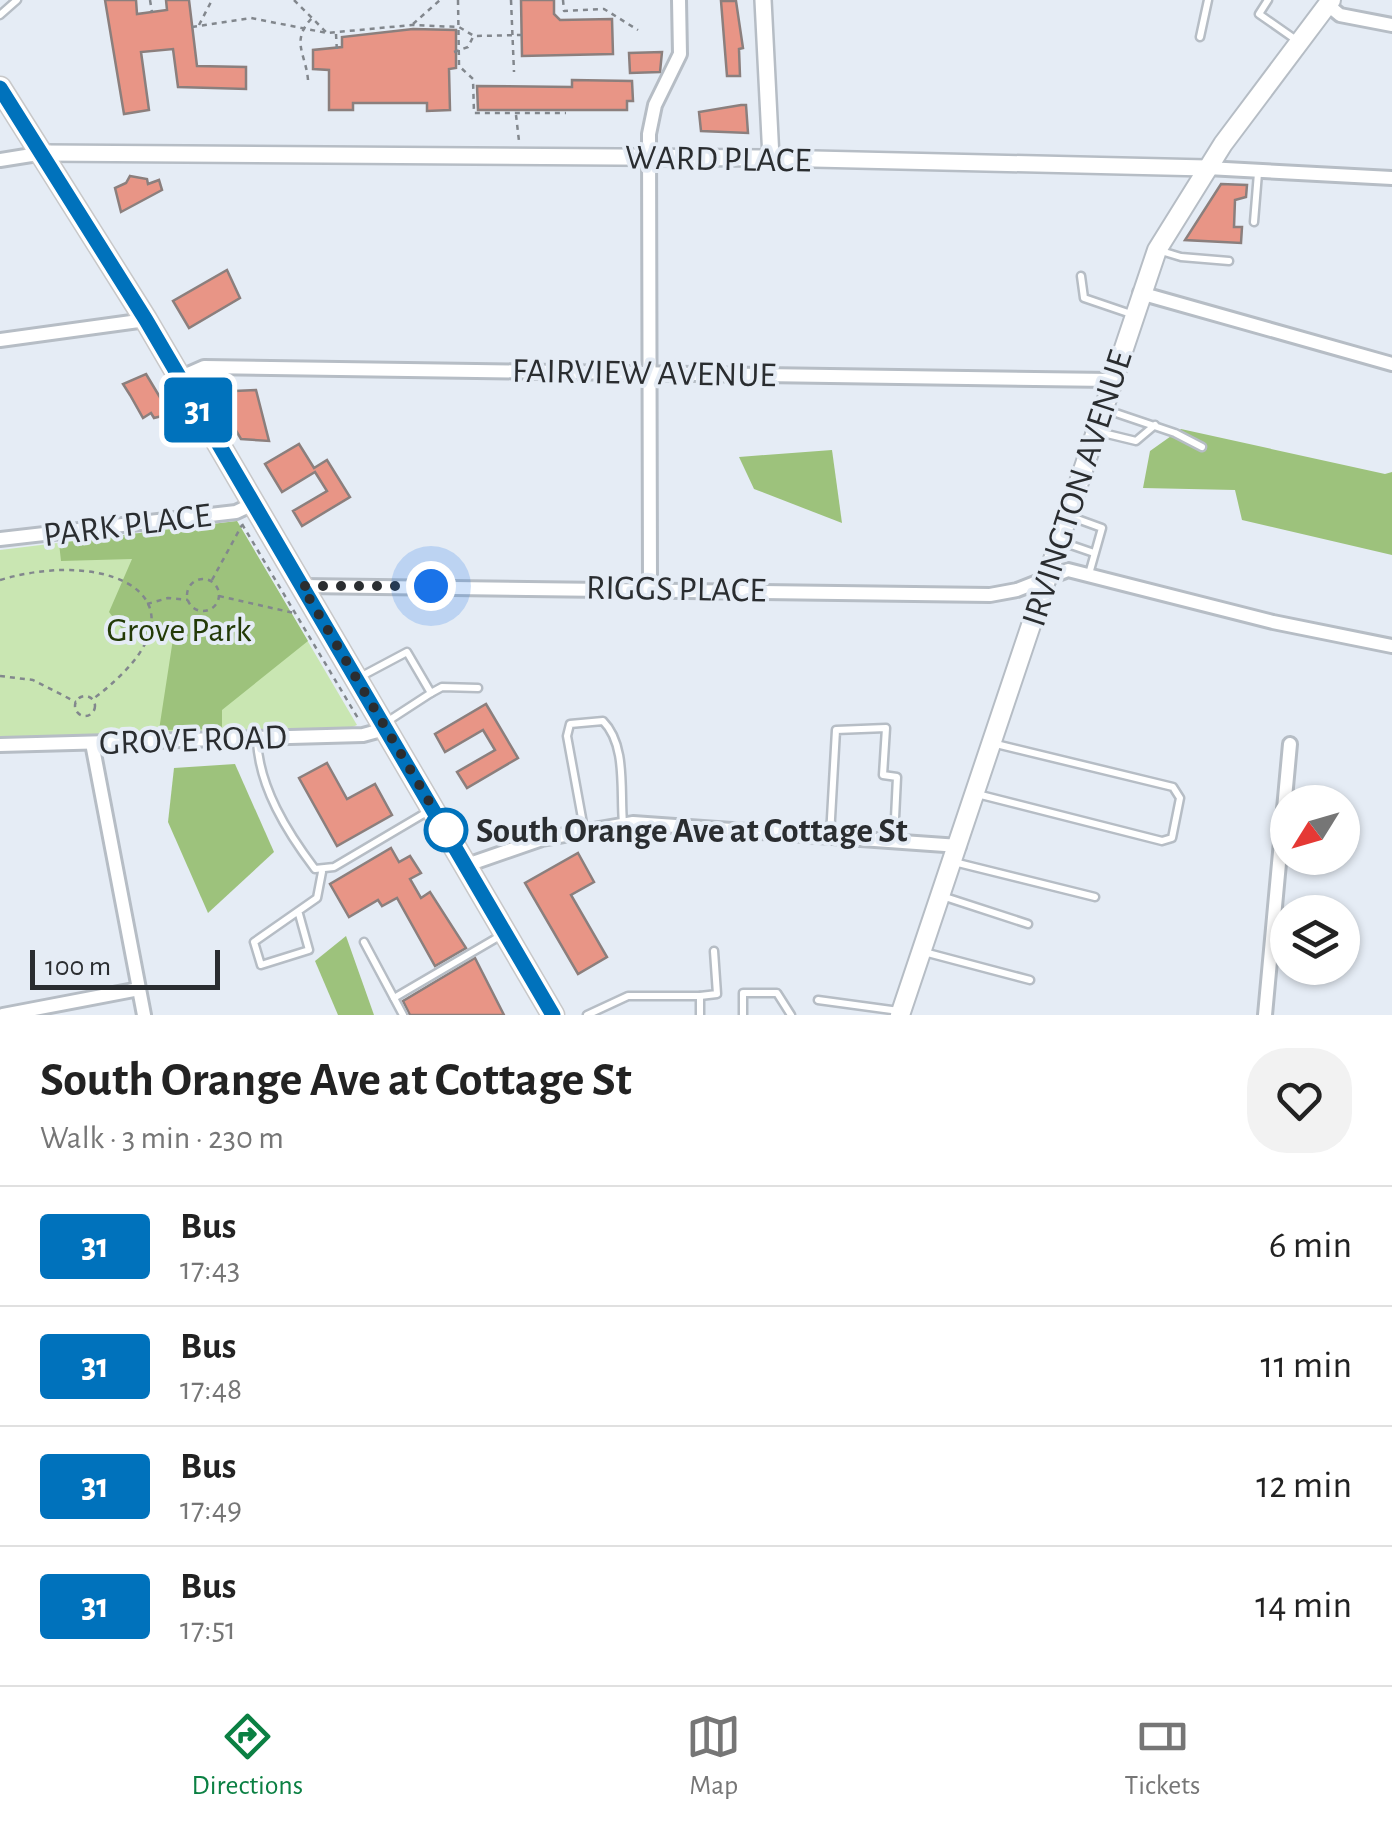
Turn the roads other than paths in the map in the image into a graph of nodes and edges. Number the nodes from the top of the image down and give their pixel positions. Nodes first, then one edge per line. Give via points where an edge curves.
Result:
1 (18, 0) edge
2 (679, 0) edge
3 (763, 0) edge
4 (1208, 0) edge
5 (1268, 0) edge
6 (1329, 2) edge
7 (0, 15) edge
8 (1392, 25) edge
9 (1200, 37) dead end
10 (1300, 42) junction
11 (0, 88) edge
12 (44, 153) junction
13 (650, 157) junction
14 (771, 158) junction
15 (0, 160) edge
16 (1207, 168) junction
17 (1259, 170) junction
18 (1392, 178) edge
19 (1254, 222) dead end
20 (1157, 250) junction
21 (1229, 260) dead end
22 (1081, 276) dead end
23 (1140, 294) junction
24 (1132, 314) junction
25 (146, 320) junction
26 (0, 340) edge
27 (1392, 364) edge
28 (650, 371) junction
29 (178, 378) junction
30 (1111, 380) junction
31 (1102, 409) junction
32 (1156, 425) junction
33 (1095, 431) junction
34 (1202, 448) dead end
35 (1068, 516) junction
36 (246, 517) junction
37 (0, 539) edge
38 (1060, 542) junction
39 (1094, 553) junction
40 (1088, 575) junction
41 (1047, 577) junction
42 (302, 586) junction
43 (650, 587) junction
44 (1392, 646) edge
45 (356, 679) junction
46 (478, 688) dead end
47 (431, 693) junction
48 (384, 727) junction
49 (257, 736) junction
50 (92, 742) junction
51 (994, 743) junction
52 (1290, 744) dead end
53 (0, 745) edge
54 (976, 794) junction
55 (433, 809) junction
56 (624, 824) junction
57 (584, 829) junction
58 (830, 836) junction
59 (894, 840) junction
60 (956, 854) junction
61 (467, 865) junction
62 (322, 872) junction
63 (941, 896) junction
64 (1096, 897) dead end
65 (299, 914) junction
66 (1028, 924) dead end
67 (506, 933) junction
68 (364, 942) dead end
69 (714, 951) dead end
70 (922, 952) junction
71 (1030, 980) dead end
72 (139, 989) junction
73 (700, 996) junction
74 (394, 998) junction
75 (818, 1000) dead end
76 (548, 1013) edge
77 (900, 1013) edge
78 (3, 1015) edge
79 (144, 1015) edge
80 (403, 1015) edge
81 (587, 1015) edge
82 (700, 1015) edge
83 (743, 1015) edge
84 (791, 1015) edge
85 (1265, 1015) edge

1 - 7 lane
2 - 13 street via 680,54 651,119
3 - 14 street
4 - 9 lane
5 - 10 lane via 1259,14
6 - 8 street via 1340,16
6 - 10 main road, IRVINGTON AVENUE
10 - 16 main road, IRVINGTON AVENUE
11 - 12 main road
12 - 13 street, WARD PLACE
12 - 15 street
12 - 25 main road
13 - 14 street, WARD PLACE
13 - 28 street
14 - 16 street, WARD PLACE
16 - 17 street, WARD PLACE
16 - 20 main road, IRVINGTON AVENUE
17 - 18 street, WARD PLACE
17 - 19 lane
20 - 21 lane
20 - 23 main road, IRVINGTON AVENUE
22 - 24 lane via 1084,298
23 - 24 main road, IRVINGTON AVENUE
23 - 27 street
24 - 30 main road, IRVINGTON AVENUE
25 - 26 street
25 - 29 main road
28 - 29 street, FAIRVIEW AVENUE via 204,367
28 - 30 street, FAIRVIEW AVENUE
28 - 43 street
29 - 36 main road
30 - 31 main road, IRVINGTON AVENUE
31 - 32 lane
31 - 33 main road, IRVINGTON AVENUE
32 - 33 lane via 1136,441
32 - 34 lane
33 - 35 main road, IRVINGTON AVENUE
35 - 38 main road, IRVINGTON AVENUE
35 - 39 lane via 1102,528
36 - 37 street, PARK PLACE via 236,512
36 - 42 main road
38 - 39 lane
38 - 41 main road, IRVINGTON AVENUE
39 - 40 lane
40 - 41 street, RIGGS PLACE via 1068,570
40 - 44 street, RIGGS PLACE
41 - 43 street, RIGGS PLACE via 990,595
41 - 51 main road, IRVINGTON AVENUE
42 - 43 street, RIGGS PLACE
42 - 45 main road
45 - 47 lane via 407,652
45 - 48 main road
46 - 47 lane
47 - 48 lane
48 - 49 street, GROVE ROAD via 364,734
48 - 55 main road
49 - 50 street, GROVE ROAD
49 - 62 lane via 268,791 300,850
50 - 53 street, GROVE ROAD
50 - 72 street
51 - 54 main road, IRVINGTON AVENUE
51 - 54 lane via 1173,787 1180,798 1173,834 1162,840
52 - 85 street
54 - 60 main road, IRVINGTON AVENUE
55 - 61 main road
55 - 62 lane
56 - 57 street
56 - 57 lane via 618,743 604,721 578,720 567,736
56 - 58 street
57 - 61 street
58 - 59 street
58 - 59 lane via 836,730 886,728 883,775 897,777
59 - 60 street
60 - 63 main road, IRVINGTON AVENUE
60 - 64 lane
61 - 67 main road
62 - 65 lane via 317,898
63 - 66 lane
63 - 70 main road, IRVINGTON AVENUE
65 - 65 lane via 254,942 261,965 309,950
67 - 74 lane
67 - 76 main road
68 - 74 lane
69 - 73 lane via 716,994
70 - 71 lane
70 - 77 main road, IRVINGTON AVENUE
72 - 78 street
72 - 79 street
73 - 81 lane via 628,996
73 - 82 lane
74 - 80 lane
75 - 77 lane
83 - 84 lane via 743,993 777,993

